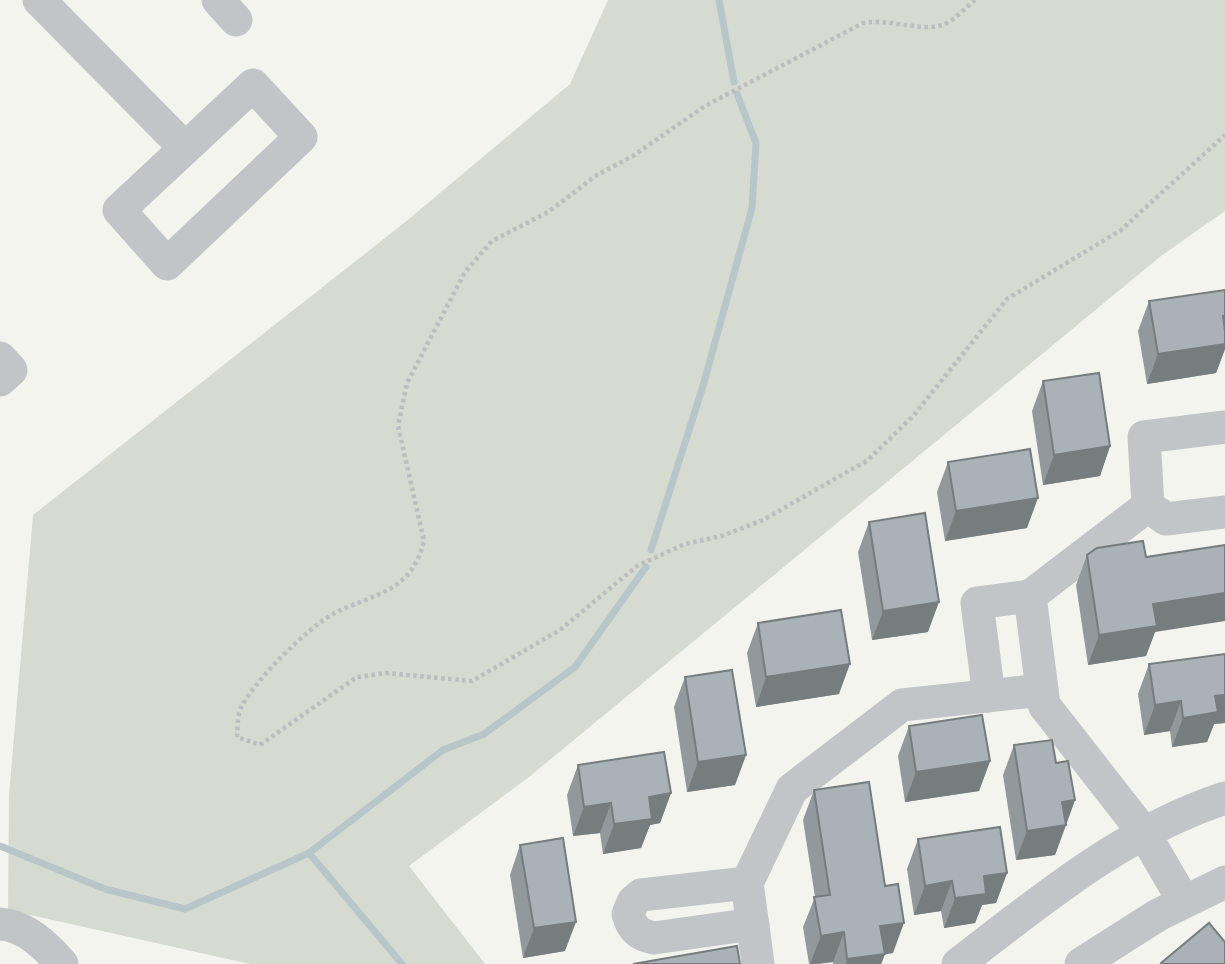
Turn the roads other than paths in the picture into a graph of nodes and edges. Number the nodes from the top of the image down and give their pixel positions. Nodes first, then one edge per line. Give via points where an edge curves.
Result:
1 (39, 0) edge
2 (184, 147) junction
3 (0, 358) edge
4 (0, 380) edge
5 (1225, 427) edge
6 (1147, 506) junction
7 (1225, 512) edge
8 (1030, 596) junction
9 (1042, 690) junction
10 (989, 696) junction
11 (1225, 798) edge
12 (1144, 833) junction
13 (1225, 882) edge
14 (747, 883) junction
15 (1184, 900) junction
16 (0, 924) edge
17 (753, 924) junction
18 (62, 964) edge
19 (758, 964) edge
20 (958, 964) edge
21 (1081, 964) edge

1 - 2 street
2 - 2 street via 119,210 167,264 301,137 253,85
3 - 4 street via 11,370
5 - 6 street via 1144,437
6 - 7 street via 1166,519
6 - 8 street
8 - 9 street
8 - 10 street via 977,603
9 - 10 street
9 - 12 street via 1044,705
10 - 14 street via 902,705 792,789
11 - 12 street
12 - 15 street
12 - 20 street via 1100,856
13 - 15 street
14 - 17 street
14 - 17 street via 641,895 628,914 642,936 654,938
15 - 21 street
16 - 18 street via 11,925 47,946
17 - 19 street

